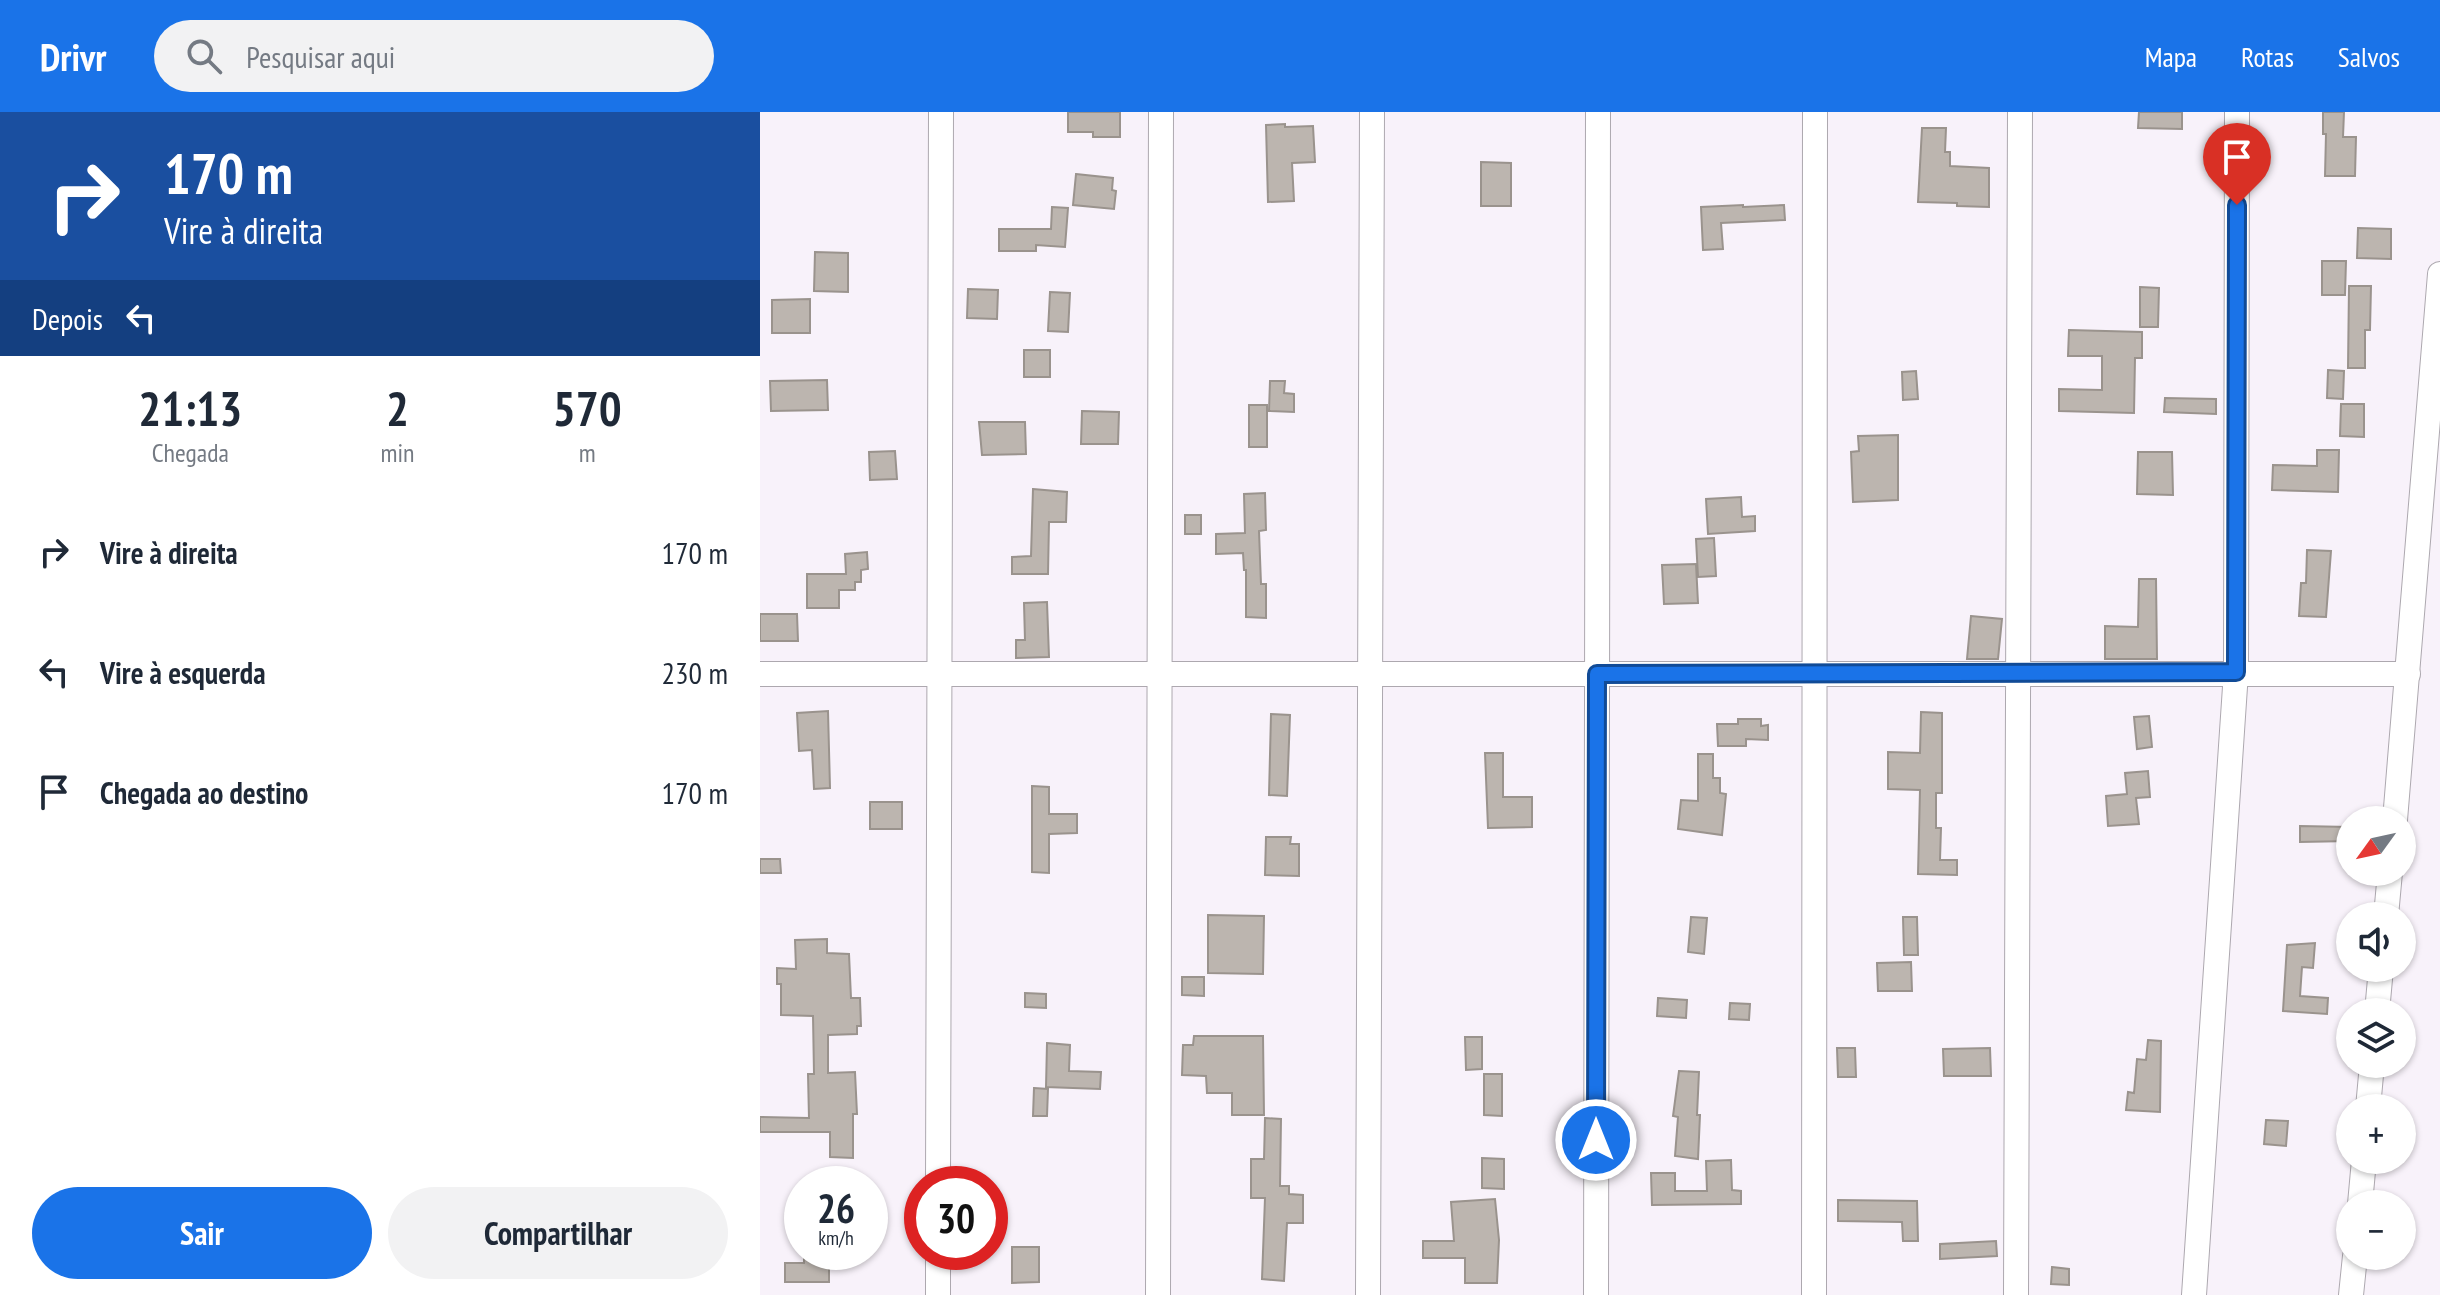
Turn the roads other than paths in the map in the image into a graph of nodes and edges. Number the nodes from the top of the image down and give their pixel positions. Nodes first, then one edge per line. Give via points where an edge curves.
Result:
1 (941, 112) edge
2 (1161, 112) edge
3 (1372, 112) edge
4 (1598, 112) edge
5 (1815, 112) edge
6 (2020, 112) edge
7 (2237, 112) edge
8 (2440, 274) edge
9 (2236, 672) junction
10 (760, 674) edge
11 (939, 674) junction
12 (1160, 674) junction
13 (1370, 674) junction
14 (1597, 674) junction
15 (1815, 674) junction
16 (2018, 674) junction
17 (2408, 674) junction
18 (2396, 806) edge
19 (938, 1166) edge
20 (938, 1270) edge
21 (2354, 1270) edge
22 (938, 1295) edge
23 (1158, 1295) edge
24 (1368, 1295) edge
25 (1596, 1295) edge
26 (1814, 1295) edge
27 (2016, 1295) edge
28 (2194, 1295) edge
29 (2351, 1295) edge

1 - 11 street
2 - 12 street
3 - 13 street
4 - 14 street
5 - 15 street
6 - 16 street
7 - 9 street
8 - 17 street
9 - 16 street
9 - 17 street
9 - 28 street
10 - 11 street
11 - 12 street
11 - 19 street
12 - 13 street
12 - 23 street
13 - 14 street
13 - 24 street
14 - 15 street
14 - 25 street
15 - 16 street
15 - 26 street
16 - 27 street
17 - 18 street
20 - 22 street
21 - 29 street

